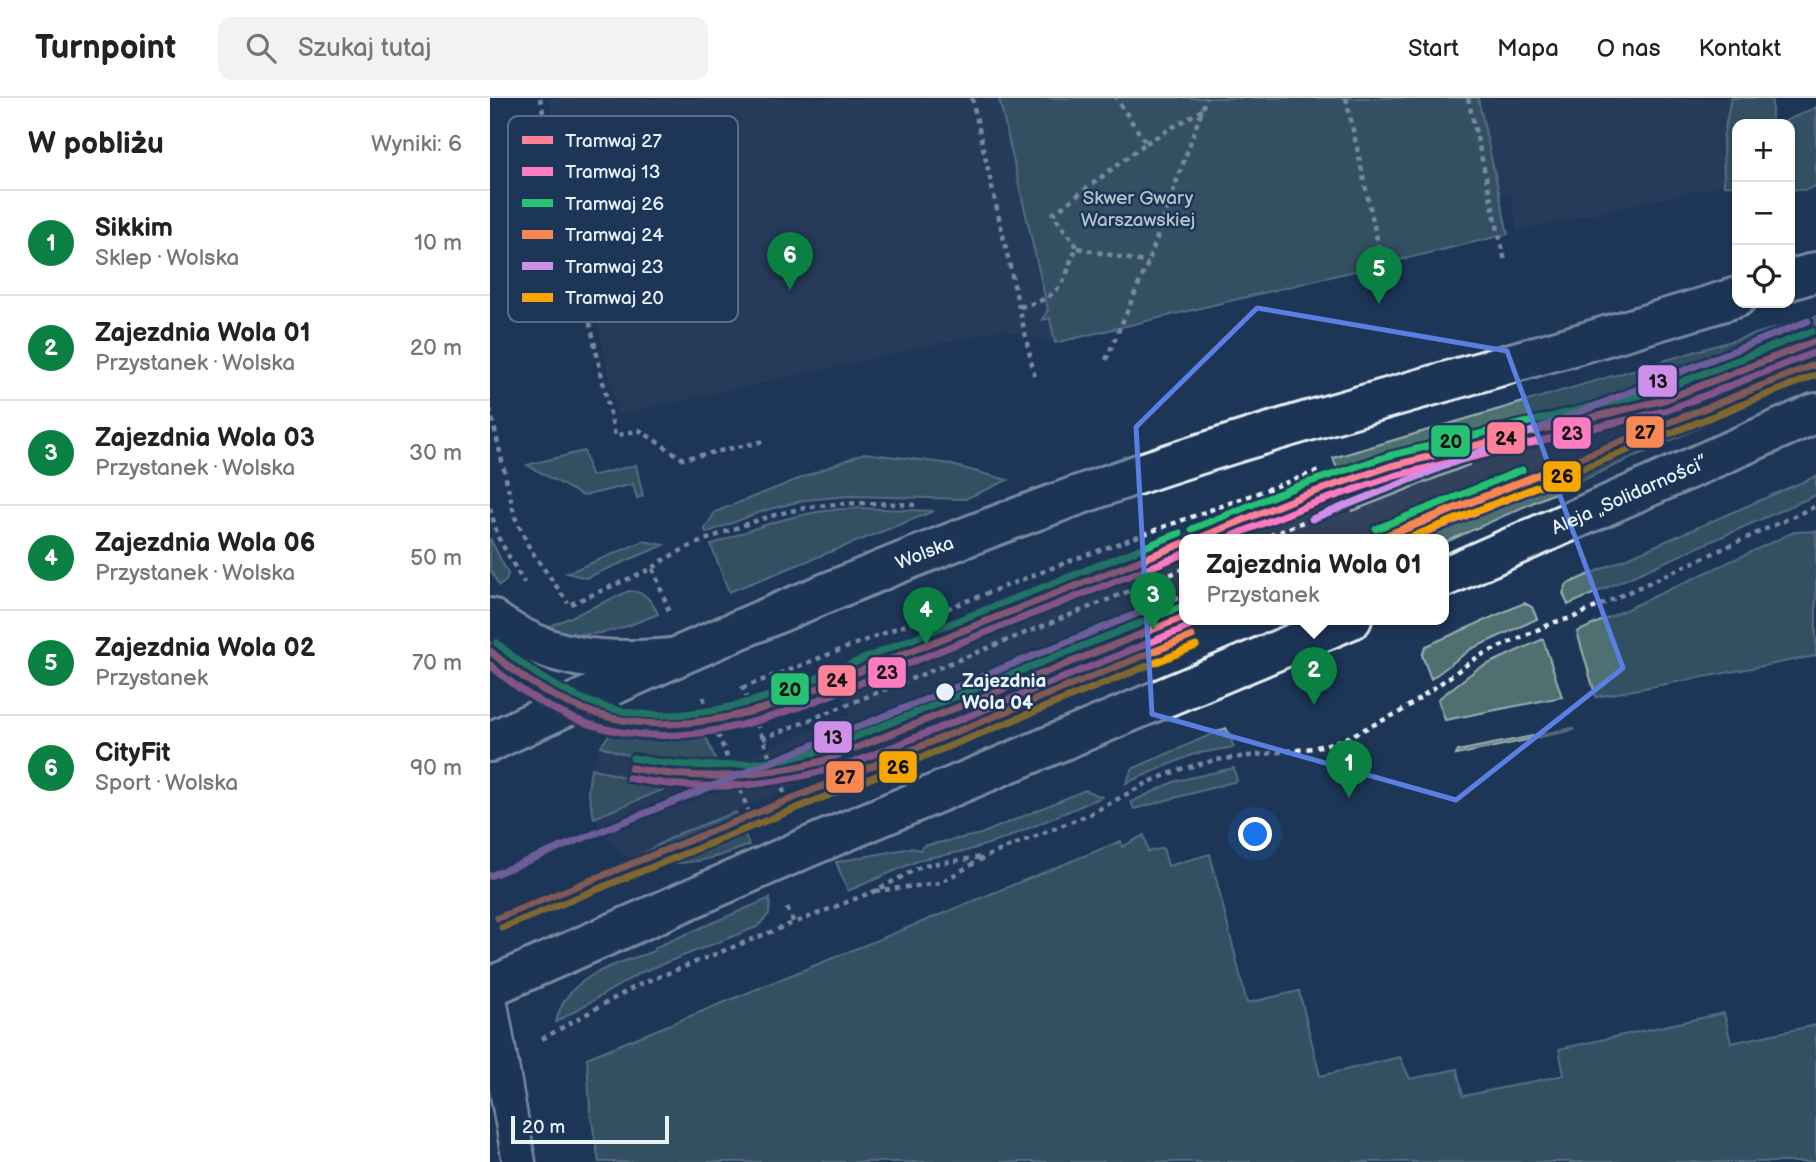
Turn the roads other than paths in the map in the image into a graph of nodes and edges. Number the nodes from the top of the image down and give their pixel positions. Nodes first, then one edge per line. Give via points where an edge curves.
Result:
1 (1816, 272) edge
2 (1795, 278) edge
3 (1732, 298) edge
4 (1816, 413) edge
5 (1449, 575) edge
6 (490, 618) edge
7 (1338, 625) edge
8 (671, 658) junction
9 (490, 742) edge
10 (490, 987) edge
11 (490, 998) edge
12 (519, 1162) edge

1 - 2 main road
3 - 8 main road, Wolska via 1217,449 1064,501
4 - 5 main road, Aleja „Solidarności”
6 - 8 main road via 570,656 601,661
7 - 10 main road via 806,848
8 - 9 main road, Wolska
11 - 12 lane

